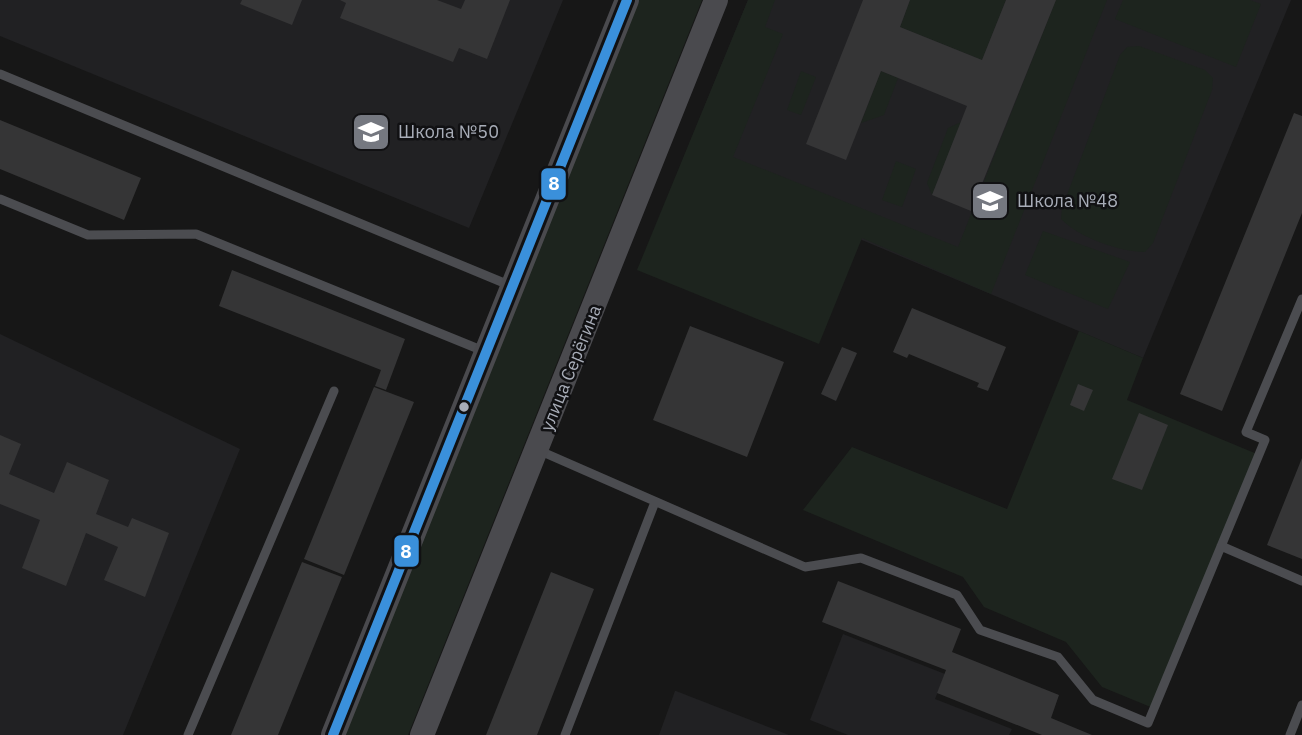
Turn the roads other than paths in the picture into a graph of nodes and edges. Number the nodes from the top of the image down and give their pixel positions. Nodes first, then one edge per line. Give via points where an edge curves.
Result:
1 (627, 0) edge
2 (716, 0) edge
3 (0, 74) edge
4 (0, 199) edge
5 (513, 287) junction
6 (1302, 299) edge
7 (486, 352) junction
8 (334, 391) dead end
9 (538, 450) junction
10 (655, 502) junction
11 (1221, 546) junction
12 (1302, 582) edge
13 (1302, 705) edge
14 (188, 735) edge
15 (333, 735) edge
16 (422, 735) edge
17 (565, 735) edge
18 (1290, 735) edge

1 - 5 main road
2 - 9 main road, улица Серёгина
3 - 5 lane
4 - 7 lane via 88,235 195,233
5 - 7 main road
6 - 11 lane via 1246,432 1265,440
7 - 15 main road
8 - 14 lane
9 - 10 lane
9 - 16 main road, улица Серёгина
10 - 11 lane via 805,567 861,558 957,595 980,630 1058,657 1093,701 1148,723
10 - 17 lane
11 - 12 lane
13 - 18 lane

